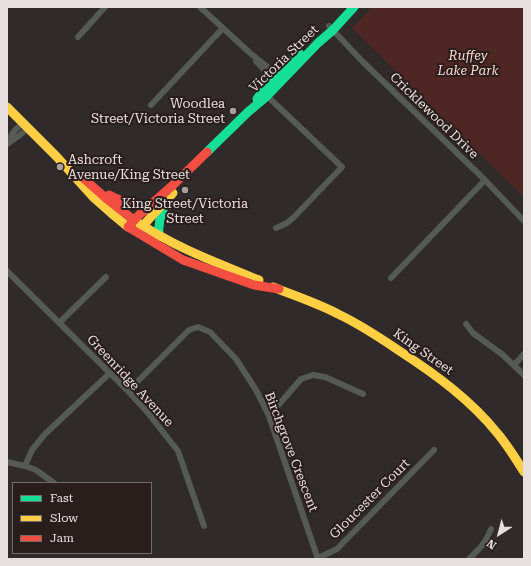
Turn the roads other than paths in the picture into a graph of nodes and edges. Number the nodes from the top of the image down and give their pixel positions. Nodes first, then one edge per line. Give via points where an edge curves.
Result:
1 (105, 7) edge
2 (200, 7) edge
3 (354, 7) edge
4 (223, 28) junction
5 (331, 28) junction
6 (78, 37) dead end
7 (277, 79) junction
8 (265, 93) junction
9 (151, 105) dead end
10 (7, 107) edge
11 (25, 125) junction
12 (232, 128) junction
13 (7, 143) edge
14 (63, 164) junction
15 (83, 178) junction
16 (484, 180) junction
17 (167, 200) junction
18 (149, 207) junction
19 (524, 221) edge
20 (131, 223) junction
21 (276, 228) dead end
22 (139, 230) junction
23 (159, 237) junction
24 (7, 271) edge
25 (106, 277) dead end
26 (391, 278) dead end
27 (279, 289) junction
28 (59, 323) junction
29 (466, 324) dead end
30 (524, 354) edge
31 (514, 365) junction
32 (110, 373) junction
33 (524, 375) edge
34 (128, 391) junction
35 (363, 394) dead end
36 (269, 416) junction
37 (434, 450) dead end
38 (7, 462) edge
39 (25, 466) junction
40 (524, 472) edge
41 (53, 482) edge
42 (204, 526) dead end
43 (491, 529) dead end
44 (318, 558) edge
45 (469, 559) edge

1 - 6 street
2 - 4 street
3 - 5 main road, Victoria Street
4 - 7 street via 267,73
4 - 9 street
5 - 7 main road, Victoria Street
5 - 16 street, Cricklewood Drive
7 - 8 main road, Victoria Street
8 - 12 main road, Victoria Street
8 - 21 street via 342,167 294,217
10 - 11 main road, King Street
11 - 13 street via 20,135
11 - 14 main road, King Street
12 - 17 main road, Victoria Street
12 - 18 main road, Victoria Street
14 - 15 main road, King Street
14 - 20 main road, King Street via 111,214
15 - 18 main road via 126,204
15 - 20 main road, King Street
16 - 19 street, Cricklewood Drive
16 - 26 street
17 - 22 main road, Victoria Street
17 - 23 main road via 160,213
18 - 20 main road, Victoria Street
20 - 22 main road, King Street
22 - 23 main road, King Street
22 - 27 main road, King Street via 183,260 254,285
23 - 27 main road, King Street
24 - 28 street, Greenridge Avenue
25 - 28 street
27 - 40 main road, King Street via 358,324 430,371 488,422
28 - 32 street, Greenridge Avenue
29 - 31 street via 473,333
30 - 31 street
31 - 33 street
32 - 34 street, Greenridge Avenue
32 - 39 street via 45,434 32,450
34 - 36 street, Birchgrove Crescent via 189,330 198,327 210,332 236,359
34 - 42 street, Greenridge Avenue via 178,450
35 - 36 street via 325,377 313,375 301,380
36 - 44 street, Birchgrove Crescent
37 - 44 street, Gloucester Court via 337,549
38 - 39 street
39 - 41 street via 36,470
43 - 45 street via 483,545

